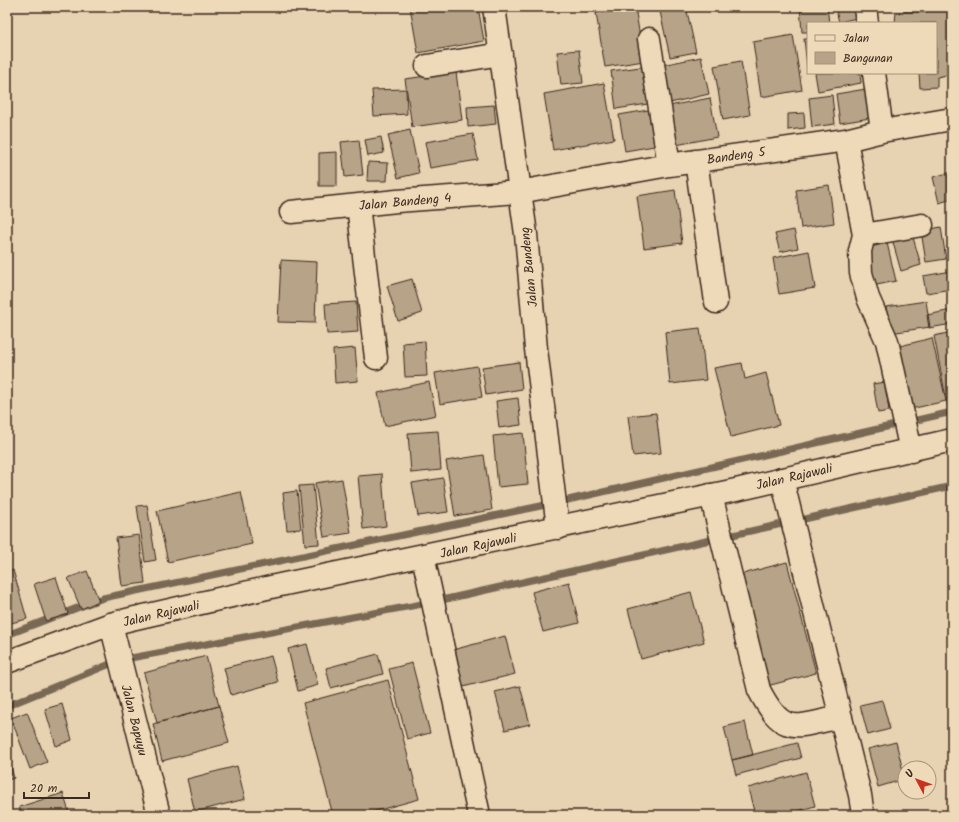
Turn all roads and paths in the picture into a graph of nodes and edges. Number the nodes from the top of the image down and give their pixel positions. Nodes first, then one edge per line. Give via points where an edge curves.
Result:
1 (494, 7) edge
2 (865, 7) edge
3 (867, 22) edge
4 (649, 39) dead end
5 (500, 54) junction
6 (427, 66) dead end
7 (874, 74) edge
8 (952, 119) edge
9 (882, 131) junction
10 (846, 140) junction
11 (696, 161) junction
12 (669, 165) junction
13 (520, 192) junction
14 (358, 205) junction
15 (291, 212) dead end
16 (922, 225) dead end
17 (864, 235) junction
18 (716, 302) dead end
19 (376, 358) dead end
20 (952, 440) edge
21 (911, 451) junction
22 (782, 479) junction
23 (711, 495) junction
24 (558, 528) junction
25 (423, 556) junction
26 (111, 624) junction
27 (7, 662) edge
28 (841, 717) junction
29 (159, 815) edge
30 (479, 815) edge
31 (862, 815) edge

1 - 5 street, Jalan Bandeng
2 - 3 street
4 - 12 street
5 - 6 street
5 - 13 street, Jalan Bandeng
7 - 9 street
8 - 9 street, Bandeng 5
9 - 10 street, Bandeng 5
10 - 11 street, Bandeng 5
10 - 17 street
11 - 12 street, Bandeng 5
11 - 18 street
12 - 13 street, Bandeng 5
13 - 14 street, Jalan Bandeng 4
13 - 24 street, Jalan Bandeng
14 - 15 street, Jalan Bandeng 4
14 - 19 street
16 - 17 street
17 - 21 street via 860,251 861,273 868,298 887,341
20 - 21 street, Jalan Rajawali
21 - 22 street, Jalan Rajawali
22 - 23 street, Jalan Rajawali
22 - 28 street
23 - 24 street, Jalan Rajawali
23 - 28 street via 759,690 768,706 778,720 793,727
24 - 25 street, Jalan Rajawali
25 - 26 street, Jalan Rajawali via 280,585
25 - 30 street
26 - 27 street, Jalan Rajawali
26 - 29 street, Jalan Bapuyu
28 - 31 street via 860,795

